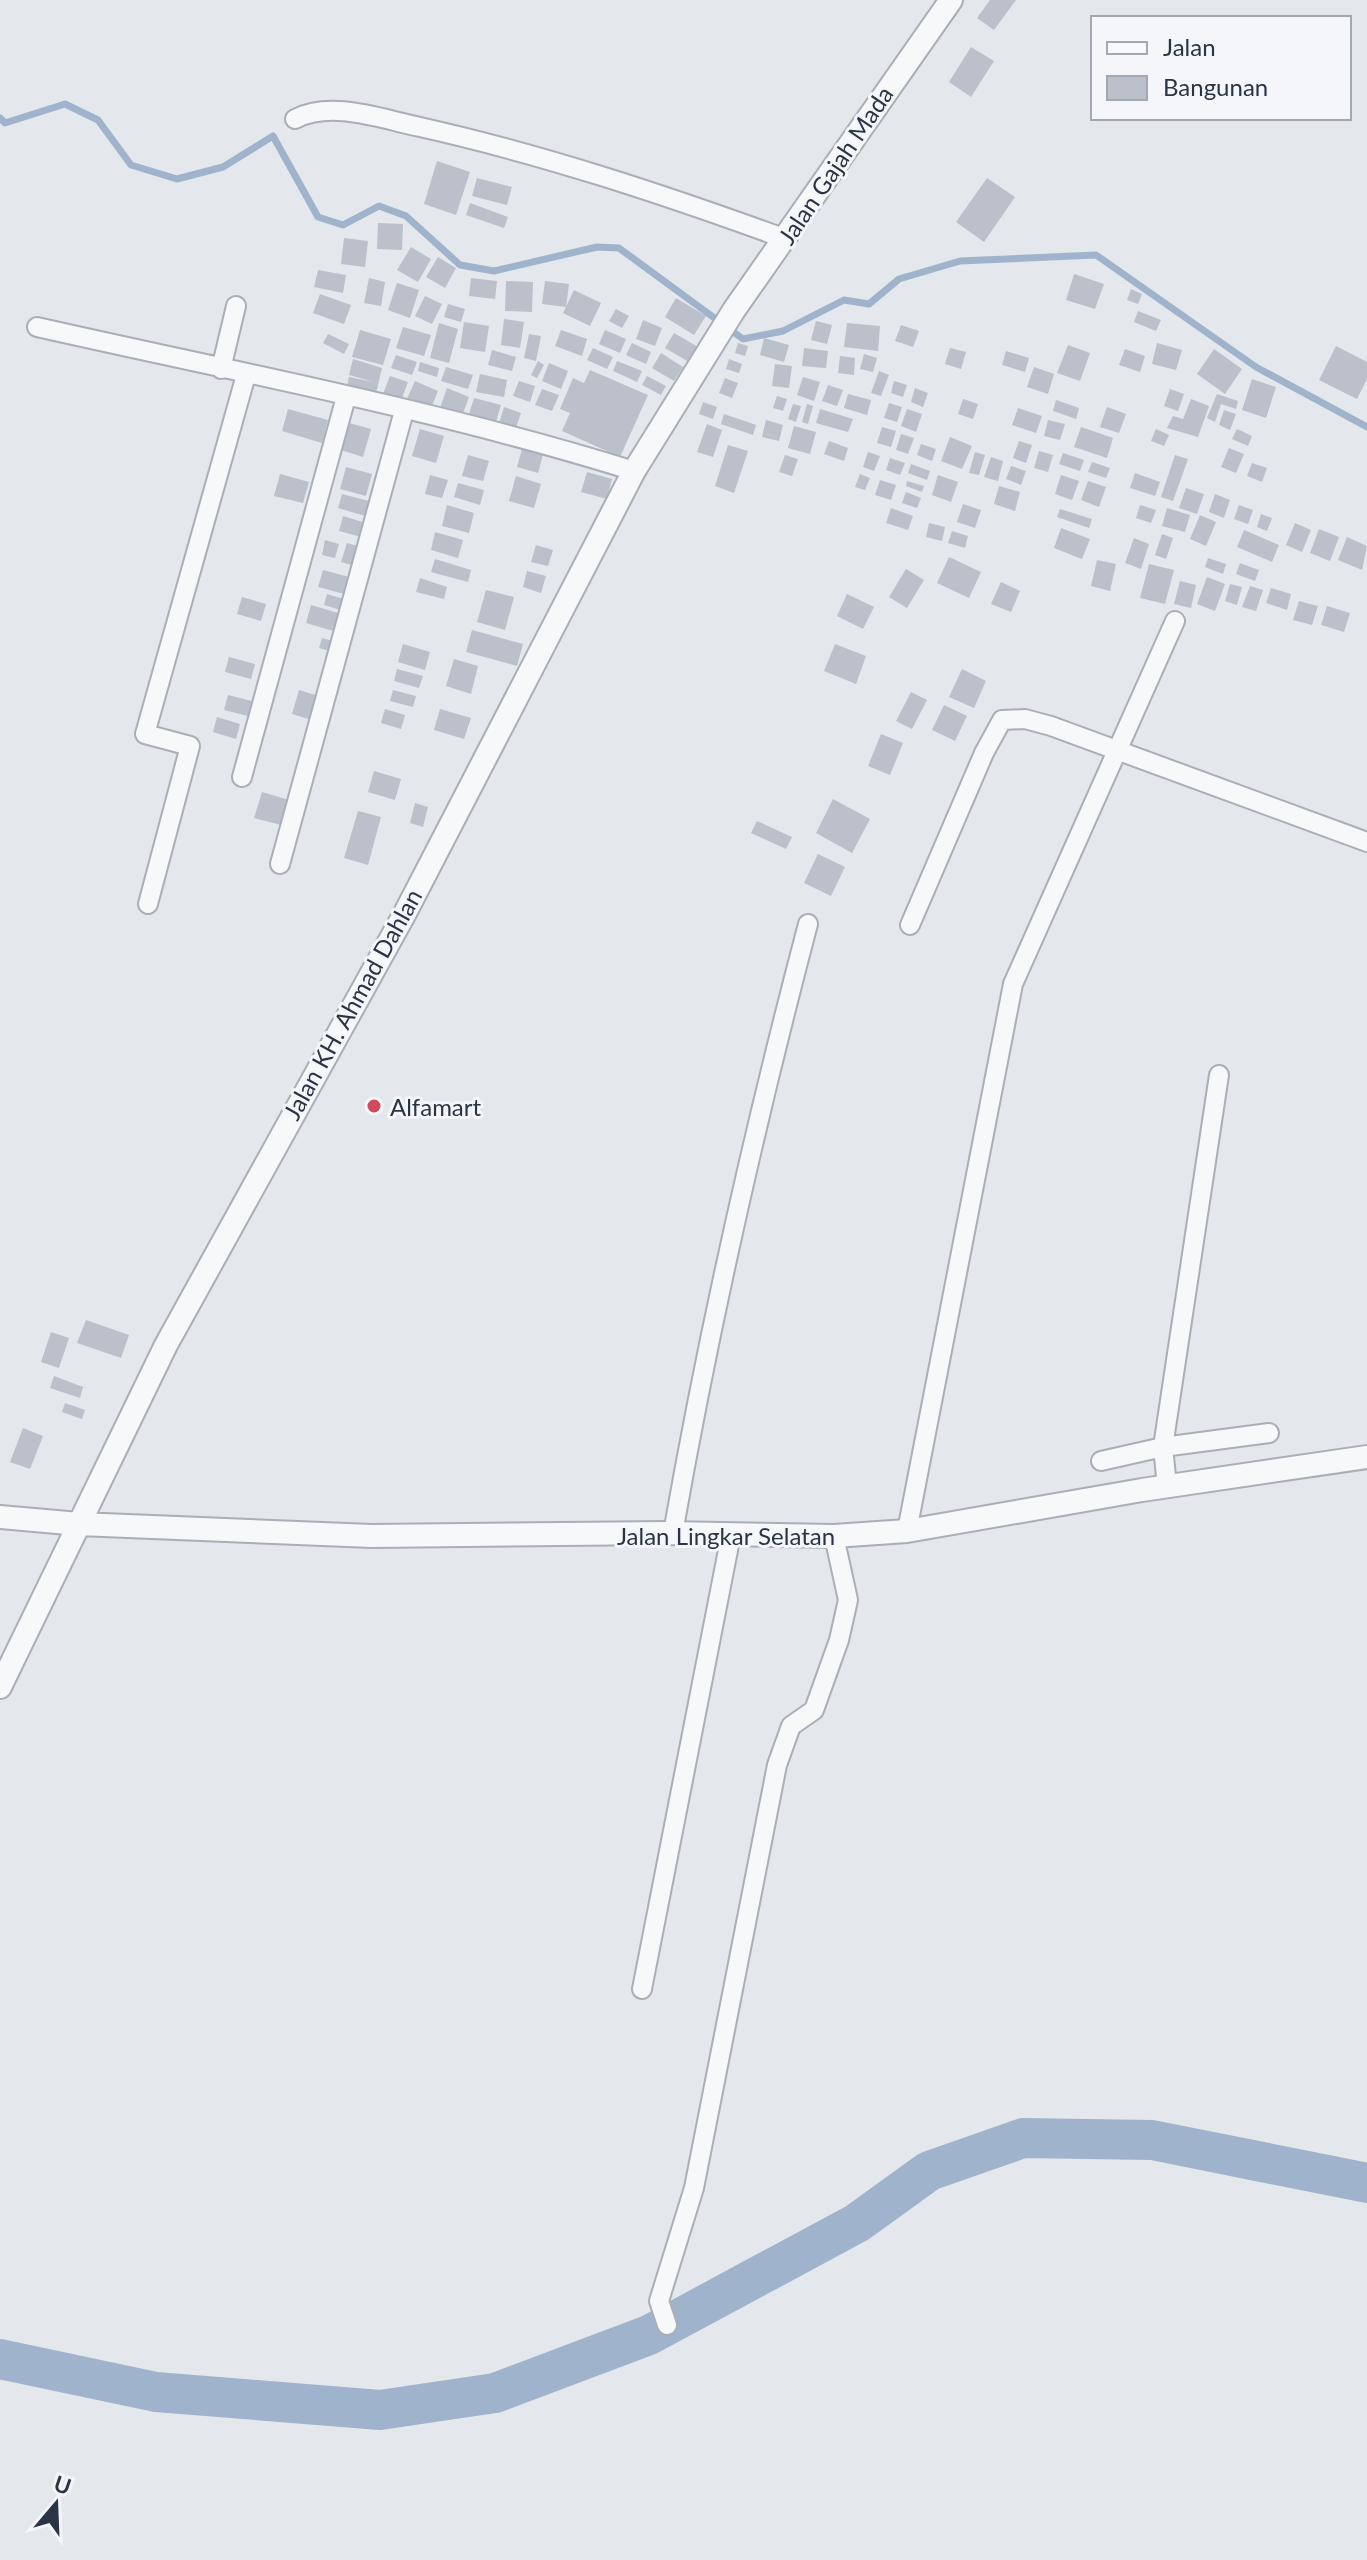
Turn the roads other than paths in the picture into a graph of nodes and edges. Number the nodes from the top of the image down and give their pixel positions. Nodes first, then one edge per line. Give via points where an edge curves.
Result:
1 (951, 0) edge
2 (295, 119) dead end
3 (786, 239) junction
4 (236, 306) dead end
5 (37, 327) dead end
6 (720, 330) joint
7 (221, 369) junction
8 (246, 375) junction
9 (346, 397) junction
10 (404, 411) junction
11 (634, 471) junction
12 (1175, 621) dead end
13 (1117, 750) junction
14 (242, 777) dead end
15 (1367, 842) edge
16 (280, 864) dead end
17 (148, 904) dead end
18 (808, 924) dead end
19 (910, 925) dead end
20 (1219, 1075) dead end
21 (1269, 1433) dead end
22 (1163, 1447) junction
23 (1367, 1457) edge
24 (1101, 1461) dead end
25 (1167, 1486) junction
26 (0, 1517) edge
27 (76, 1530) junction
28 (907, 1531) junction
29 (673, 1533) junction
30 (731, 1535) junction
31 (834, 1536) junction
32 (0, 1687) edge
33 (642, 1989) dead end
34 (667, 2325) dead end

1 - 3 street, Jalan Gajah Mada
2 - 3 street via 328,110 507,146 637,185
3 - 6 street, Jalan Gajah Mada
4 - 7 street
5 - 7 street
6 - 11 street, Jalan KH. Ahmad Dahlan
7 - 8 street
8 - 9 street
8 - 17 street via 145,734 190,746
9 - 10 street
9 - 14 street
10 - 11 street
10 - 16 street
11 - 27 street, Jalan KH. Ahmad Dahlan via 404,915 166,1345
12 - 13 street
13 - 15 street
13 - 19 street via 1025,719 1002,720
13 - 28 street via 1013,984
18 - 29 street via 774,1053
20 - 22 street
21 - 22 street
22 - 24 street
22 - 25 street
23 - 25 street, Jalan Lingkar Selatan
25 - 28 street, Jalan Lingkar Selatan
26 - 27 street, Jalan Lingkar Selatan
27 - 29 street, Jalan Lingkar Selatan via 372,1536
27 - 32 street, Jalan KH. Ahmad Dahlan
28 - 31 street, Jalan Lingkar Selatan
29 - 30 street, Jalan Lingkar Selatan
30 - 31 street, Jalan Lingkar Selatan
30 - 33 street
31 - 34 street via 848,1600 814,1710 791,1726 777,1765 694,2188 659,2301

